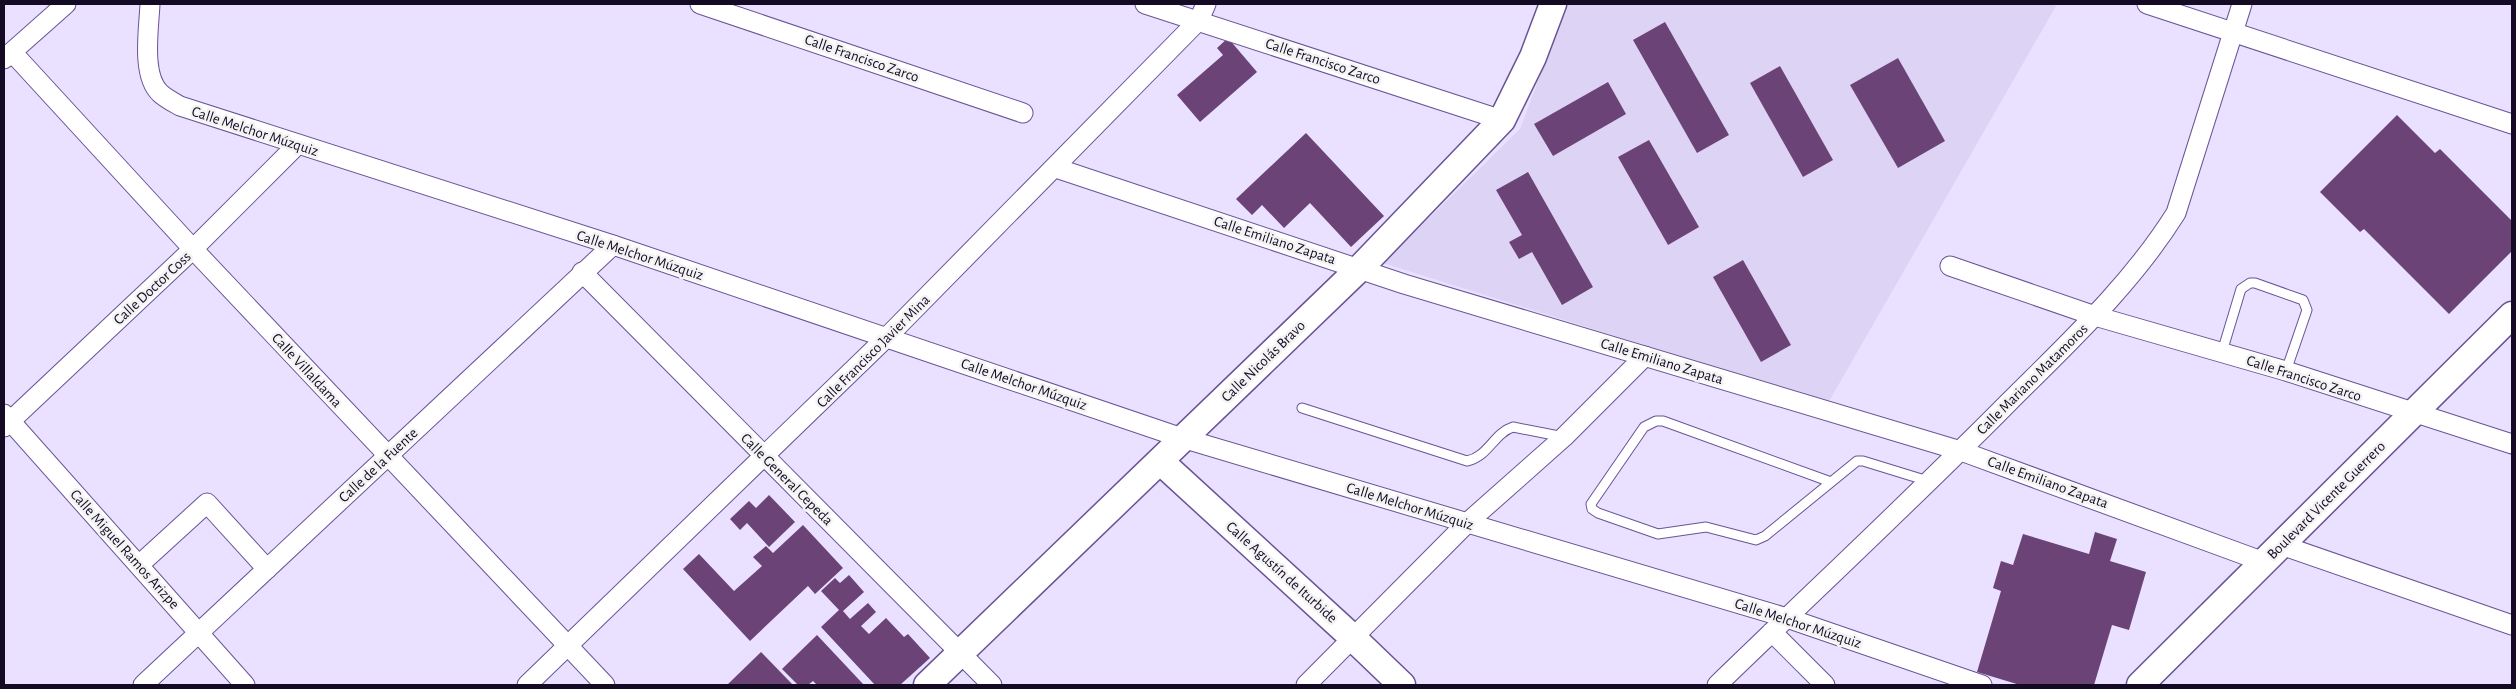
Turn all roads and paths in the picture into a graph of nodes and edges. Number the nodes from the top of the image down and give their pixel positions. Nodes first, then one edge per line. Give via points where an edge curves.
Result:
1 (66, 4) edge
2 (150, 4) edge
3 (700, 4) edge
4 (1144, 4) edge
5 (1553, 4) edge
6 (2147, 4) edge
7 (2242, 4) edge
8 (1202, 12) edge
9 (2233, 33) junction
10 (6, 51) edge
11 (1024, 113) dead end
12 (1502, 120) junction
13 (2512, 124) edge
14 (296, 145) junction
15 (1056, 168) junction
16 (613, 245) junction
17 (194, 249) junction
18 (1950, 266) dead end
19 (1360, 268) junction
20 (582, 272) junction
21 (2095, 316) junction
22 (2512, 316) edge
23 (888, 337) junction
24 (2222, 352) junction
25 (1645, 356) junction
26 (2286, 371) junction
27 (1302, 408) dead end
28 (2414, 414) junction
29 (6, 421) edge
30 (1564, 437) junction
31 (1182, 438) junction
32 (2512, 444) edge
33 (1961, 450) junction
34 (388, 455) junction
35 (765, 457) junction
36 (1160, 461) junction
37 (1928, 481) junction
38 (1831, 482) junction
39 (1467, 523) junction
40 (2273, 554) junction
41 (139, 565) junction
42 (267, 569) junction
43 (1787, 618) junction
44 (2512, 625) edge
45 (199, 632) junction
46 (1772, 632) junction
47 (1352, 637) junction
48 (568, 646) junction
49 (960, 654) junction
50 (143, 685) edge
51 (245, 685) edge
52 (527, 685) edge
53 (605, 685) edge
54 (927, 685) edge
55 (992, 685) edge
56 (1306, 685) edge
57 (1402, 685) edge
58 (1717, 685) edge
59 (1825, 685) edge
60 (1982, 685) edge
61 (2140, 685) edge

1 - 10 street
2 - 14 street, Calle Melchor Múzquiz via 148,62 152,82 160,93 180,106
3 - 11 street, Calle Francisco Zarco
4 - 8 street, Calle Francisco Zarco
5 - 12 street, Calle Nicolás Bravo via 1533,57
6 - 9 street
7 - 9 street, Calle Mariano Matamoros
8 - 12 street, Calle Francisco Zarco
8 - 15 street, Calle Francisco Javier Mina
9 - 13 street
9 - 21 street, Calle Mariano Matamoros via 2176,213 2157,244
10 - 17 street, Calle Villaldama
12 - 19 street, Calle Nicolás Bravo
14 - 16 street, Calle Melchor Múzquiz
14 - 17 street, Calle Doctor Coss
15 - 19 street, Calle Emiliano Zapata
15 - 23 street, Calle Francisco Javier Mina
16 - 20 street, Calle de la Fuente
16 - 23 street, Calle Melchor Múzquiz
17 - 29 street, Calle Doctor Coss
17 - 34 street, Calle Villaldama
18 - 21 street, Calle Francisco Zarco
19 - 25 street, Calle Emiliano Zapata
19 - 31 street, Calle Nicolás Bravo
20 - 34 street, Calle de la Fuente
20 - 35 street, Calle General Cepeda
21 - 24 street, Calle Francisco Zarco
21 - 33 street, Calle Mariano Matamoros
22 - 28 street, Boulevard Vicente Guerrero
23 - 31 street, Calle Melchor Múzquiz
23 - 35 street, Calle Francisco Javier Mina
24 - 26 street, Calle Francisco Zarco
24 - 26 lane via 2241,289 2255,283 2303,300 2306,306
25 - 30 street
25 - 33 street, Calle Emiliano Zapata
26 - 28 street, Calle Francisco Zarco
27 - 30 lane via 1466,461 1475,459 1513,427
28 - 32 street, Calle Francisco Zarco
28 - 40 street, Boulevard Vicente Guerrero
29 - 41 street, Calle Miguel Ramos Arizpe
30 - 39 street
31 - 36 street, Calle Nicolás Bravo
31 - 39 street, Calle Melchor Múzquiz
33 - 37 street, Calle Mariano Matamoros
33 - 40 street, Calle Emiliano Zapata
34 - 42 street, Calle de la Fuente
34 - 48 street, Calle Villaldama
35 - 48 street, Calle Francisco Javier Mina
35 - 49 street, Calle General Cepeda
36 - 47 street, Calle Agustín de Iturbide
36 - 49 street, Calle Nicolás Bravo
37 - 38 lane via 1863,461 1851,465
37 - 43 street, Calle Mariano Matamoros
38 - 38 lane via 1656,421 1644,427 1592,504 1592,509 1658,534 1706,527 1756,540
39 - 43 street, Calle Melchor Múzquiz
39 - 47 street
40 - 44 street, Calle Emiliano Zapata
40 - 61 street, Boulevard Vicente Guerrero
41 - 42 street via 207,503
41 - 45 street, Calle Miguel Ramos Arizpe
42 - 45 street, Calle de la Fuente
43 - 46 street, Calle Mariano Matamoros
43 - 60 street, Calle Melchor Múzquiz
45 - 50 street, Calle de la Fuente
45 - 51 street, Calle Miguel Ramos Arizpe
46 - 58 street, Calle Mariano Matamoros
46 - 59 street
47 - 56 street
47 - 57 street, Calle Agustín de Iturbide
48 - 52 street, Calle Francisco Javier Mina
48 - 53 street, Calle Villaldama
49 - 54 street, Calle Nicolás Bravo
49 - 55 street, Calle General Cepeda

